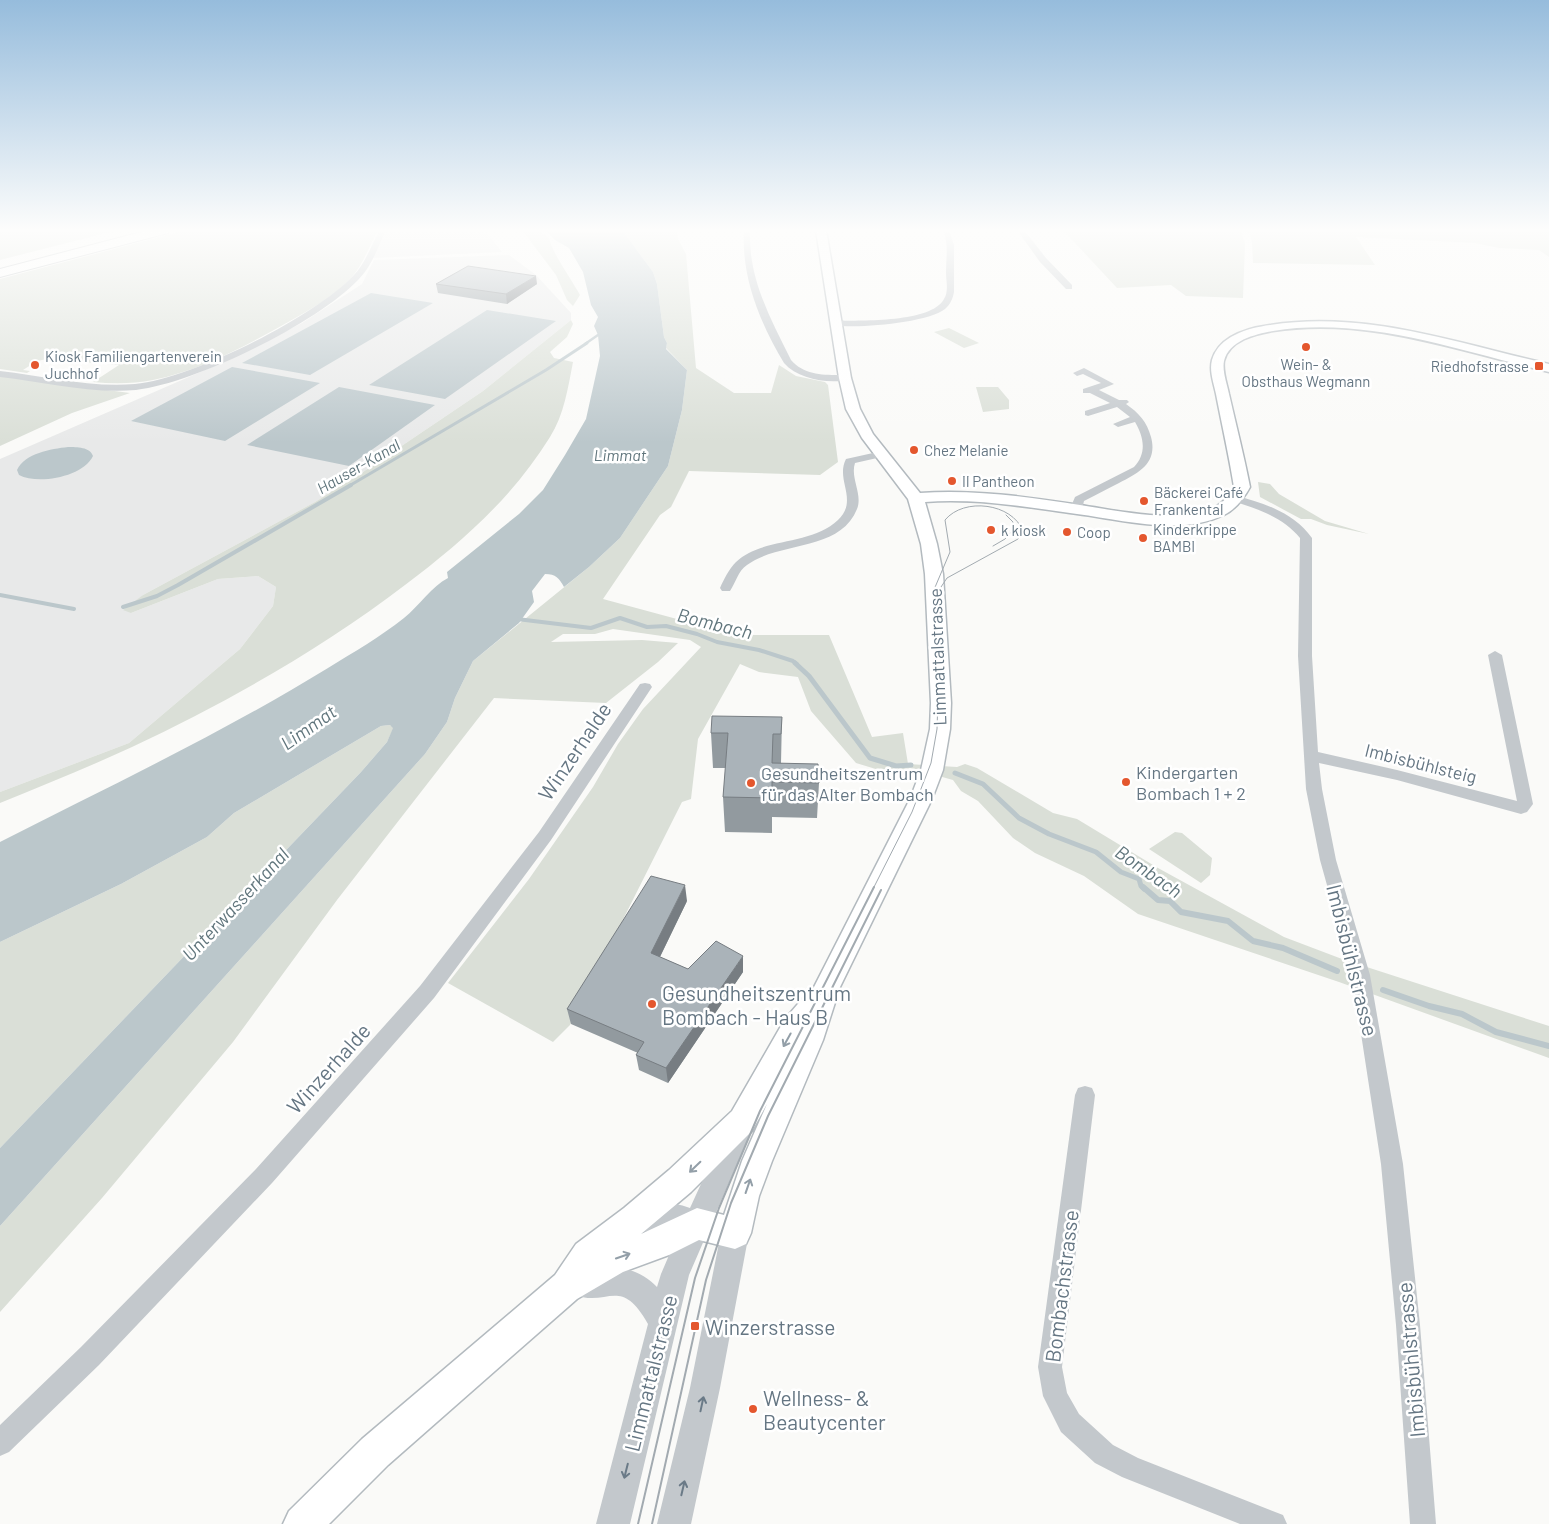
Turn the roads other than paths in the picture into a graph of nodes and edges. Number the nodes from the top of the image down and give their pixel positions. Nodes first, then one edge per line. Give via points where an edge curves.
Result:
1 (327, 301) edge
2 (758, 301) edge
3 (834, 301) edge
4 (948, 301) edge
5 (838, 325) junction
6 (1549, 368) edge
7 (1077, 373) dead end
8 (0, 374) edge
9 (845, 378) junction
10 (1103, 386) junction
11 (1119, 404) junction
12 (1088, 413) dead end
13 (1138, 418) junction
14 (1118, 424) dead end
15 (882, 454) junction
16 (916, 498) junction
17 (1236, 499) junction
18 (1076, 509) junction
19 (726, 588) dead end
20 (1495, 655) dead end
21 (645, 687) dead end
22 (1311, 756) junction
23 (827, 987) junction
24 (1085, 1095) dead end
25 (742, 1121) junction
26 (635, 1218) junction
27 (697, 1224) junction
28 (735, 1233) junction
29 (565, 1287) junction
30 (663, 1322) junction
31 (0, 1442) edge
32 (302, 1524) edge
33 (613, 1524) edge
34 (674, 1524) edge
35 (1274, 1524) edge
36 (1423, 1524) edge

1 - 8 street via 203,368 148,386 125,388
2 - 9 street via 790,366 802,373
3 - 5 main road, Limmattalstrasse
4 - 5 street via 932,313 913,318
5 - 9 main road, Limmattalstrasse
6 - 17 main road via 1420,336 1356,326 1286,326 1242,336 1225,348 1218,365 1242,487
7 - 10 street via 1084,371 1109,384
9 - 15 main road, Limmattalstrasse via 853,409
10 - 11 street via 1130,400
10 - 11 street via 1086,391
11 - 12 street
11 - 13 street
13 - 14 street
13 - 18 street via 1148,444 1145,462 1131,473 1079,499
15 - 16 main road, Limmattalstrasse
15 - 19 street via 850,461 852,508 844,520 814,538 741,563
16 - 18 main road via 971,496
16 - 23 main road, Limmattalstrasse via 934,574 940,729 932,770 921,799
17 - 18 main road via 1209,515 1188,518 1149,519
17 - 22 street, Imbisbühlstrasse via 1280,514 1306,538 1306,656
20 - 22 street, Imbisbühlsteig via 1525,804 1521,808
21 - 31 street, Winzerhalde via 545,836 428,992 264,1176 90,1356
22 - 36 street, Imbisbühlstrasse via 1328,860 1362,975 1392,1164
23 -> 25 main road, Limmattalstrasse via 795,1026
28 -> 23 main road, Limmattalstrasse via 757,1160 809,1040
24 - 35 street, Bombachstrasse via 1050,1367 1055,1396 1070,1424 1104,1454 1131,1468
25 -> 26 main road
25 - 27 street, Limmattalstrasse
26 - 27 street via 674,1216
26 - 29 main road via 587,1255
27 - 28 main road
29 -> 27 main road via 615,1259 658,1244
27 - 30 street, Limmattalstrasse via 675,1274
34 -> 28 street, Limmattalstrasse
29 - 30 street via 605,1280 632,1283 642,1290
29 - 32 main road via 374,1452
30 -> 33 street, Limmattalstrasse

